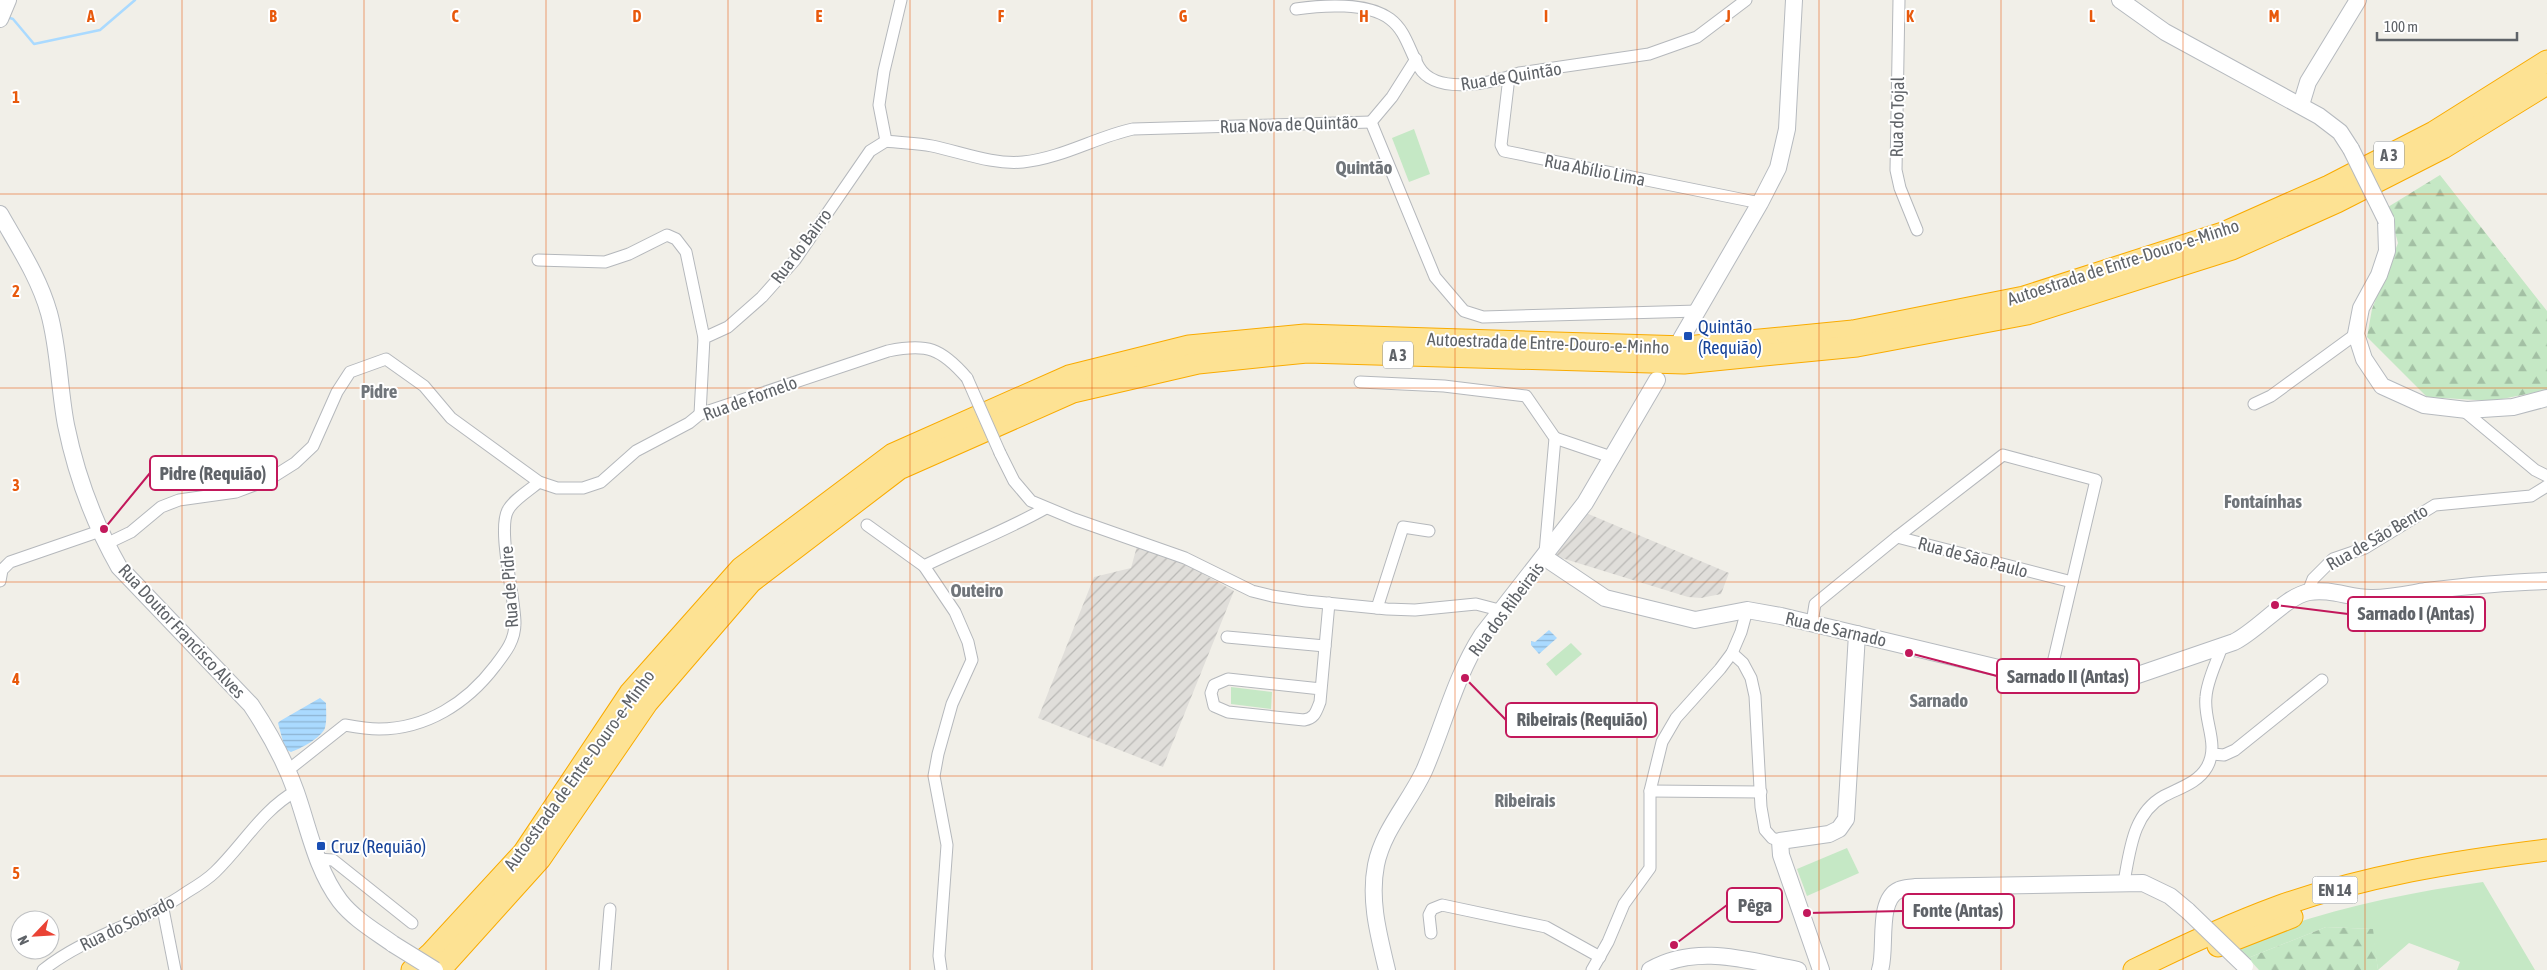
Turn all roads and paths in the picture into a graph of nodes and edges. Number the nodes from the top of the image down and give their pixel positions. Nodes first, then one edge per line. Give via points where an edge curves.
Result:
1 (8, 0) edge
2 (900, 0) edge
3 (1746, 0) edge
4 (1794, 0) edge
5 (1899, 0) edge
6 (2120, 0) edge
7 (2358, 0) edge
8 (1296, 9) dead end
9 (0, 20) edge
10 (1416, 59) junction
11 (2547, 61) edge
12 (1509, 77) junction
13 (2547, 84) edge
14 (2302, 105) junction
15 (1371, 122) junction
16 (886, 141) junction
17 (1760, 203) junction
18 (0, 214) edge
19 (1918, 230) dead end
20 (538, 260) dead end
21 (1698, 311) junction
22 (2356, 334) junction
23 (704, 338) junction
24 (1681, 339) dead end
25 (1657, 380) dead end
26 (1360, 382) dead end
27 (2547, 398) edge
28 (2254, 404) dead end
29 (2463, 410) junction
30 (700, 414) junction
31 (1555, 438) junction
32 (1614, 458) junction
33 (2547, 476) edge
34 (539, 482) junction
35 (2547, 486) edge
36 (1046, 508) junction
37 (867, 525) dead end
38 (1429, 530) dead end
39 (1897, 537) junction
40 (103, 538) junction
41 (1544, 557) junction
42 (924, 566) junction
43 (0, 580) edge
44 (2547, 581) edge
45 (2072, 582) junction
46 (2308, 592) junction
47 (1329, 603) junction
48 (1377, 608) junction
49 (1747, 610) junction
50 (1503, 611) junction
51 (1812, 622) junction
52 (1857, 634) junction
53 (1227, 636) dead end
54 (1325, 646) junction
55 (2222, 646) junction
56 (1732, 652) junction
57 (2048, 680) junction
58 (2322, 680) dead end
59 (1321, 689) junction
60 (2212, 754) junction
61 (287, 771) junction
62 (296, 791) junction
63 (1650, 791) junction
64 (1760, 792) junction
65 (1780, 840) junction
66 (2547, 850) edge
67 (317, 859) junction
68 (2547, 864) edge
69 (2124, 882) junction
70 (162, 909) junction
71 (610, 909) dead end
72 (412, 923) dead end
73 (1431, 933) dead end
74 (1600, 957) junction
75 (2246, 968) edge
76 (1654, 969) edge
77 (43, 970) edge
78 (176, 970) edge
79 (412, 970) edge
80 (436, 970) edge
81 (440, 970) edge
82 (606, 970) edge
83 (941, 970) edge
84 (1387, 970) edge
85 (1592, 970) edge
86 (1798, 970) edge
87 (1822, 970) edge
88 (1880, 970) edge
89 (2134, 970) edge
90 (2165, 970) edge

1 - 9 street
2 - 16 street via 879,105
3 - 12 street, Rua de Quintão via 1697,37 1674,46 1649,54
4 - 17 street via 1784,144 1778,168
5 - 19 street, Rua do Tojal via 1896,170
6 - 14 street via 2165,32
7 - 14 street via 2308,82
8 - 10 street, Rua de Quintão via 1319,6 1370,10 1389,18 1405,36
10 - 12 street, Rua de Quintão via 1420,69 1439,82 1455,85
10 - 15 street
11 - 79 highway, Autoestrada de Entre-Douro-e-Minho / A 3 via 2434,132 2329,186 2223,233 2024,297 1853,331 1686,347 1305,335 1189,346 1068,376 893,454 741,568 630,693 524,852
12 - 17 street, Rua Abílio Lima via 1501,145 1504,151
13 - 81 highway, Autoestrada de Entre-Douro-e-Minho / A 3 via 2443,148 2241,245 2027,314 1857,346 1684,363 1307,352 1198,363 1073,392 899,469 751,582 647,703 540,859
14 - 22 street, bridge via 2340,132 2386,220 2386,250 2379,275 2361,308
15 - 16 street, Rua Nova de Quintão via 1133,129 1022,162 1003,162 930,146
15 - 21 street, Rua Nova de Quintão via 1435,277 1464,311 1483,317
16 - 23 street, Rua do Bairro via 870,151 794,260 762,297 728,327
17 - 21 street
18 - 40 street, Rua Doutor Francisco Alves via 39,284 49,314 66,426 79,474
20 - 23 street via 605,262 667,235 676,239 686,252
21 - 24 street
22 - 28 street via 2271,396
22 - 29 street via 2364,359 2382,386 2424,405
23 - 30 street
25 - 32 street, Rua dos Ribeirais
26 - 31 street via 1444,386 1526,396
27 - 29 street via 2513,407
29 - 33 street via 2535,470
30 - 34 street, Rua de Fornelo via 636,451 592,486 556,488
30 - 36 street, Rua de Fornelo, bridge via 862,359 911,346 932,349 950,359 967,378 1014,481 1031,501
31 - 32 street
31 - 41 street
32 - 41 street, Rua dos Ribeirais
34 - 40 street via 451,418 424,386 386,358 350,372 337,392 313,446 295,463 268,480 236,492 179,500 161,507 130,532
34 - 61 street, Rua de Pidre via 508,509 505,531 515,624 510,646 481,684 455,706 426,722 380,729 345,725
35 - 46 street, Rua de São Bento via 2531,496 2435,505 2365,548 2333,559 2313,578
36 - 42 street via 1010,528
36 - 47 street, Rua de Fornelo via 1185,558 1252,591
37 - 42 street
38 - 48 street via 1403,527
39 - 45 street, Rua de São Paulo
39 - 45 street via 2003,455 2096,480
39 - 51 street, Rua de São Paulo via 1815,604
40 - 43 street via 10,562 2,570
40 - 61 street, Rua Doutor Francisco Alves via 119,567 251,705 268,730
41 - 49 street, Rua de Sarnado via 1605,598 1695,620
41 - 50 street, Rua dos Ribeirais
42 - 83 street via 955,612 972,660 952,704 934,776 947,844 939,956
44 - 46 street via 2452,588 2400,597 2370,598 2325,591
45 - 57 street
46 - 55 street, Rua de Sarnado via 2291,601 2246,637
47 - 48 street, Rua de Fornelo
47 - 54 street
48 - 50 street, Rua de Fornelo via 1415,610 1476,604
49 - 51 street, Rua de Sarnado
49 - 56 street
50 - 84 street, Rua dos Ribeirais via 1482,635 1467,661 1424,770 1380,851 1374,894 1376,921
51 - 52 street, Rua de Sarnado
52 - 57 street, Rua de Sarnado
52 - 65 street via 1846,819 1839,829 1829,834
53 - 54 street
54 - 59 street
55 - 57 street, Rua de Sarnado via 2129,678 2100,670
55 - 60 street via 2206,697
56 - 63 street via 1676,718 1658,753
56 - 64 street via 1743,663 1755,696
58 - 60 street via 2235,750 2224,755
59 - 59 street via 1316,714 1304,720 1221,710 1211,699 1214,685 1228,679
60 - 69 street via 2207,768 2192,783 2162,797 2144,812 2134,834
61 - 62 street, Rua Doutor Francisco Alves
62 - 67 street, Rua Doutor Francisco Alves
62 - 70 street, Rua do Sobrado via 277,802 214,873
63 - 64 street
63 - 74 street via 1650,868 1624,904
64 - 65 street via 1764,830 1772,838
65 - 87 street via 1781,856
66 - 89 highway, EN 14 via 2426,868 2324,892 2240,921
67 - 72 street via 333,860
67 - 80 street, Rua Doutor Francisco Alves, bridge via 341,902 359,920
68 - 90 highway, EN 14 via 2429,882 2326,907 2286,919
69 - 75 street, bridge via 2144,883 2157,888 2188,910
69 - 88 street via 1915,886 1898,890 1888,902 1884,917
70 - 77 street, Rua do Sobrado via 95,937
70 - 78 street
71 - 82 street
73 - 74 street via 1429,915 1432,909 1442,905 1546,927
74 - 85 street
76 - 86 street via 1686,957 1734,956

